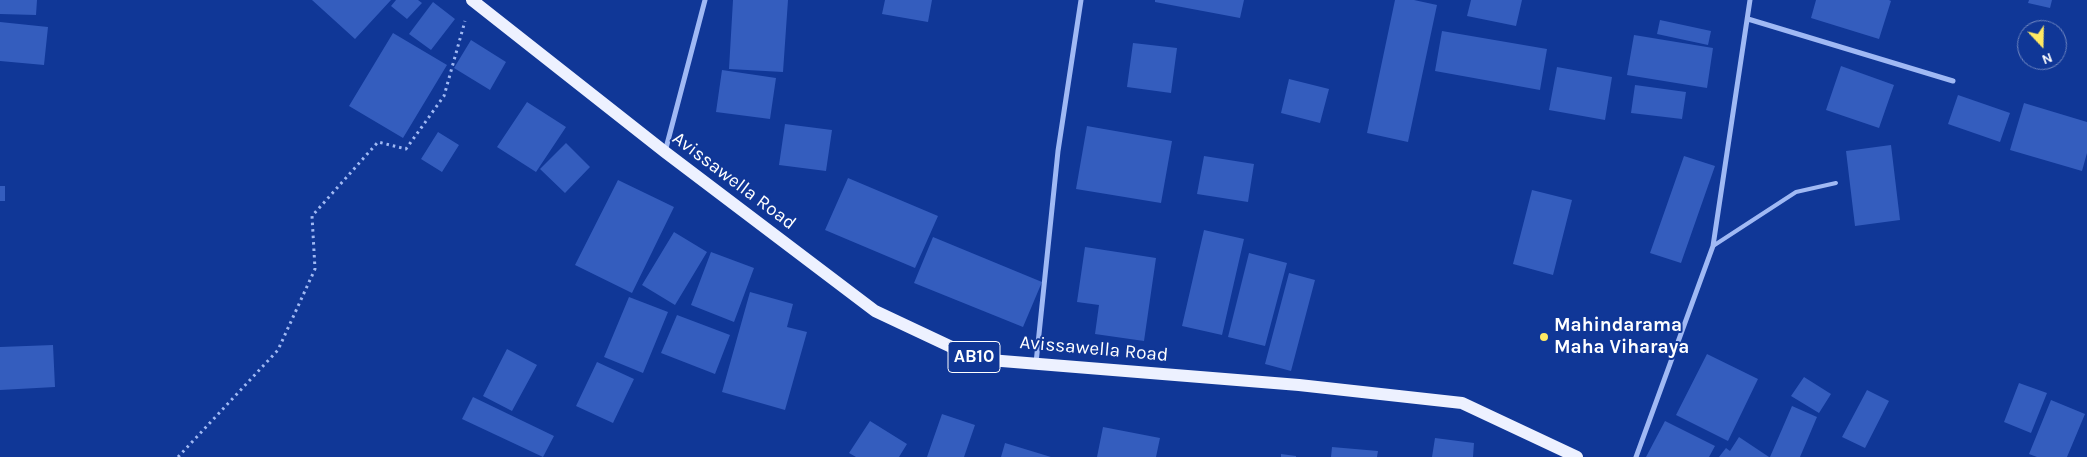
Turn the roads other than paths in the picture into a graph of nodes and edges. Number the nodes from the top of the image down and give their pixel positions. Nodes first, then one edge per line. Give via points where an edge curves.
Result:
1 (472, 0) edge
2 (705, 0) edge
3 (1081, 0) edge
4 (1750, 0) edge
5 (1748, 19) junction
6 (1953, 81) dead end
7 (665, 152) junction
8 (1836, 182) dead end
9 (1713, 246) junction
10 (1036, 363) junction
11 (1577, 457) edge
12 (1636, 457) edge

1 - 7 main road, Avissawella Road / AB10
2 - 7 street
3 - 10 street via 1058,151
4 - 5 street
5 - 6 street
5 - 9 street
7 - 10 main road, Avissawella Road / AB10 via 875,311 977,358
8 - 9 lane via 1796,192
9 - 12 street
10 - 11 main road, Avissawella Road / AB10 via 1462,403

